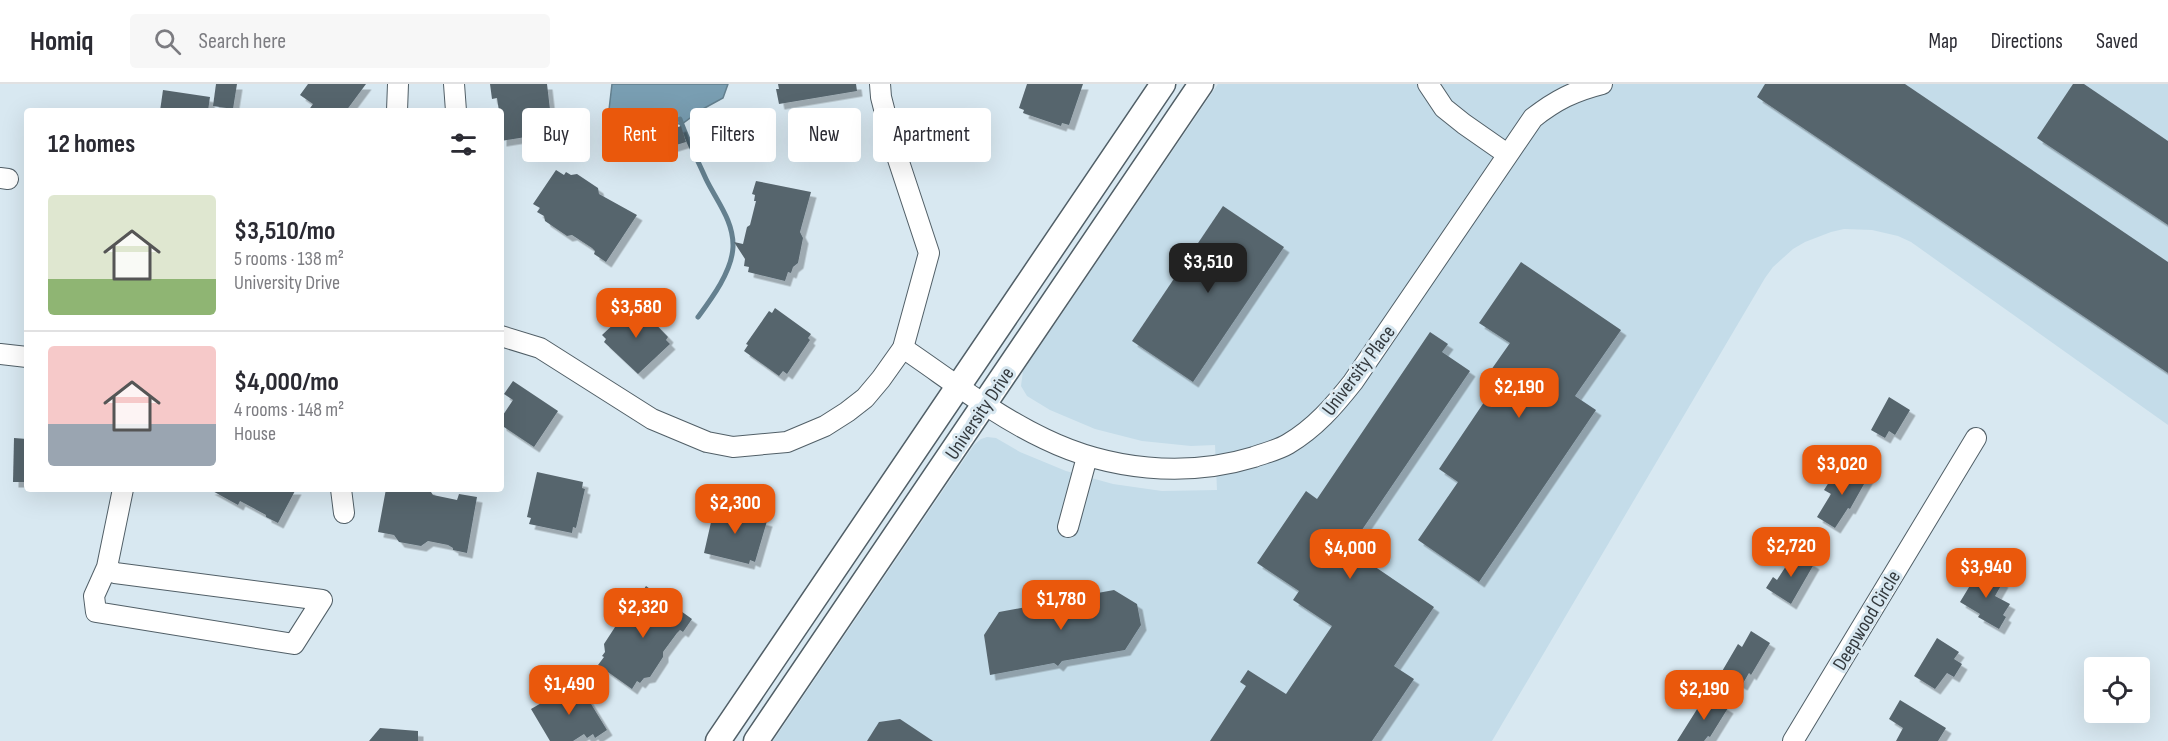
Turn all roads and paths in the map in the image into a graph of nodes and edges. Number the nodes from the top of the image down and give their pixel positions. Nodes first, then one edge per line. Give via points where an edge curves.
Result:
1 (398, 84) edge
2 (454, 84) edge
3 (880, 84) edge
4 (1163, 84) edge
5 (1201, 84) edge
6 (1428, 84) edge
7 (1602, 84) edge
8 (397, 108) edge
9 (456, 108) edge
10 (1507, 154) junction
11 (504, 337) edge
12 (903, 348) junction
13 (0, 354) edge
14 (24, 357) edge
15 (958, 386) junction
16 (985, 404) junction
17 (1976, 438) dead end
18 (1087, 457) junction
19 (122, 492) edge
20 (341, 492) edge
21 (344, 513) dead end
22 (1068, 527) dead end
23 (107, 567) junction
24 (718, 741) edge
25 (756, 741) edge
26 (1793, 741) edge

1 - 8 street
2 - 9 street
3 - 12 street via 893,144 928,254
4 - 15 main road, University Drive
5 - 16 main road, University Drive
6 - 10 street via 1444,108
7 - 10 street, University Place via 1575,91 1550,105 1533,118
10 - 18 street, University Place via 1376,350 1332,409 1314,426 1286,445 1214,467 1159,468
11 - 12 street via 540,348 652,419 707,442 733,447 787,442 825,426 865,398
12 - 15 street, University Place
13 - 14 street
15 - 16 street, University Place
15 - 24 main road, University Drive
16 - 18 street, University Place via 1042,438
16 - 25 main road, University Drive
17 - 26 street, Deepwood Circle
18 - 22 street
19 - 23 street
20 - 21 street
23 - 23 street via 115,573 322,600 294,644 96,612 94,596

